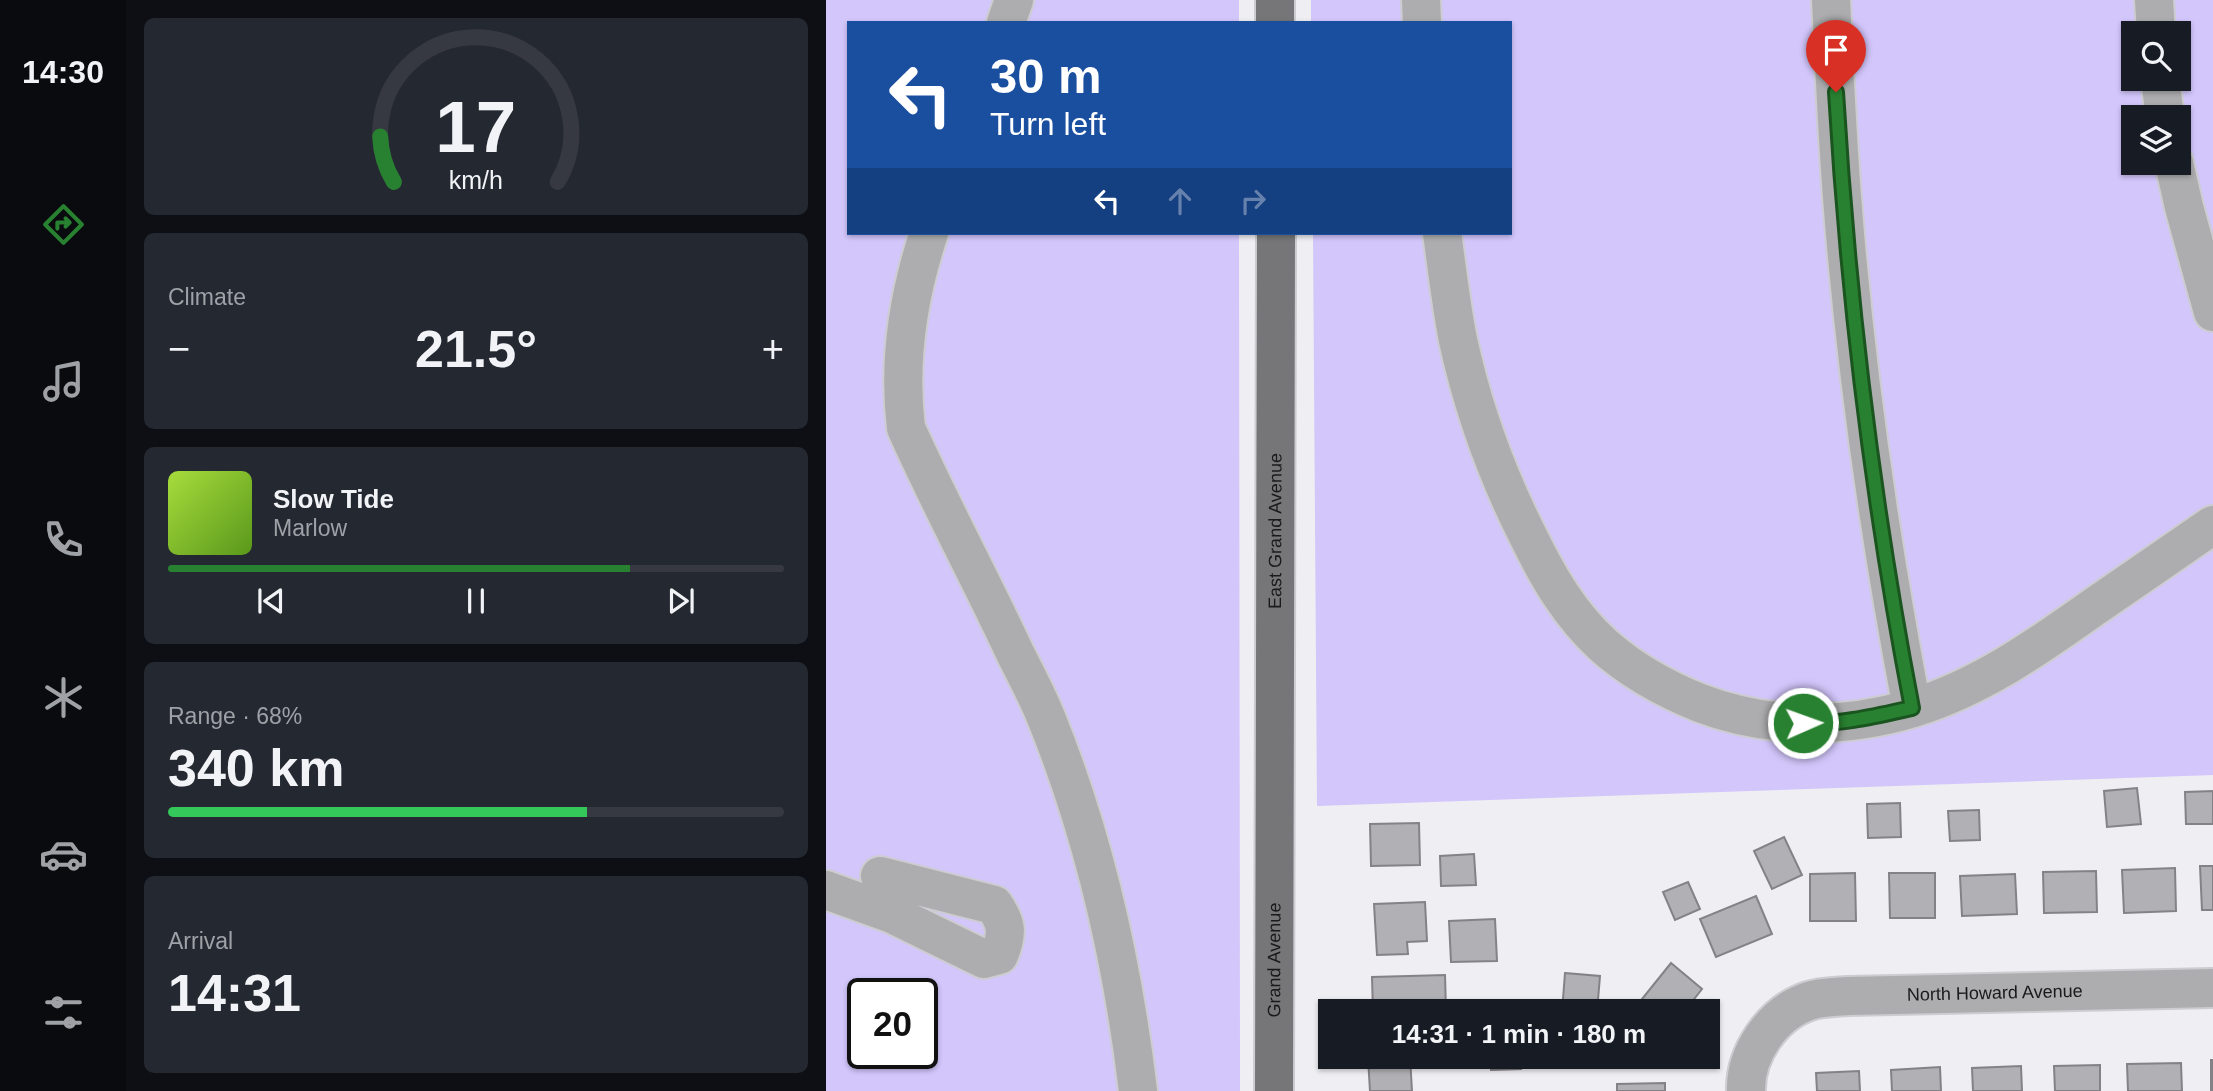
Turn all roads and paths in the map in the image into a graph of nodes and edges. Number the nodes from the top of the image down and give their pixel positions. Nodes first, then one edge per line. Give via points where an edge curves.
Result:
1 (1014, 0) edge
2 (1275, 0) edge
3 (1421, 0) edge
4 (1831, 0) edge
5 (2154, 0) edge
6 (1007, 21) edge
7 (1275, 21) edge
8 (1422, 21) edge
9 (2155, 21) edge
10 (2177, 175) edge
11 (929, 235) edge
12 (1276, 235) edge
13 (1442, 235) edge
14 (2213, 312) edge
15 (2213, 524) edge
16 (1912, 708) junction
17 (1276, 830) joint
18 (880, 876) dead end
19 (826, 890) edge
20 (2213, 988) edge
21 (1138, 1091) edge
22 (1274, 1091) edge
23 (1746, 1091) edge

1 - 6 street
2 - 7 main road
3 - 8 street
4 - 16 street via 1842,198 1861,379
5 - 9 street
10 - 14 street
11 - 21 street via 903,355 906,428 1046,719 1070,785 1110,925
12 - 17 main road, East Grand Avenue
13 - 16 street via 1458,340 1484,435 1556,591 1601,643 1683,696 1752,718 1821,724
15 - 16 street via 2039,646 1958,691
17 - 22 main road, Grand Avenue
18 - 19 street via 994,905 1005,921 999,955 984,959 892,914
20 - 23 street, North Howard Avenue via 1848,996 1809,1001 1781,1017 1758,1044

